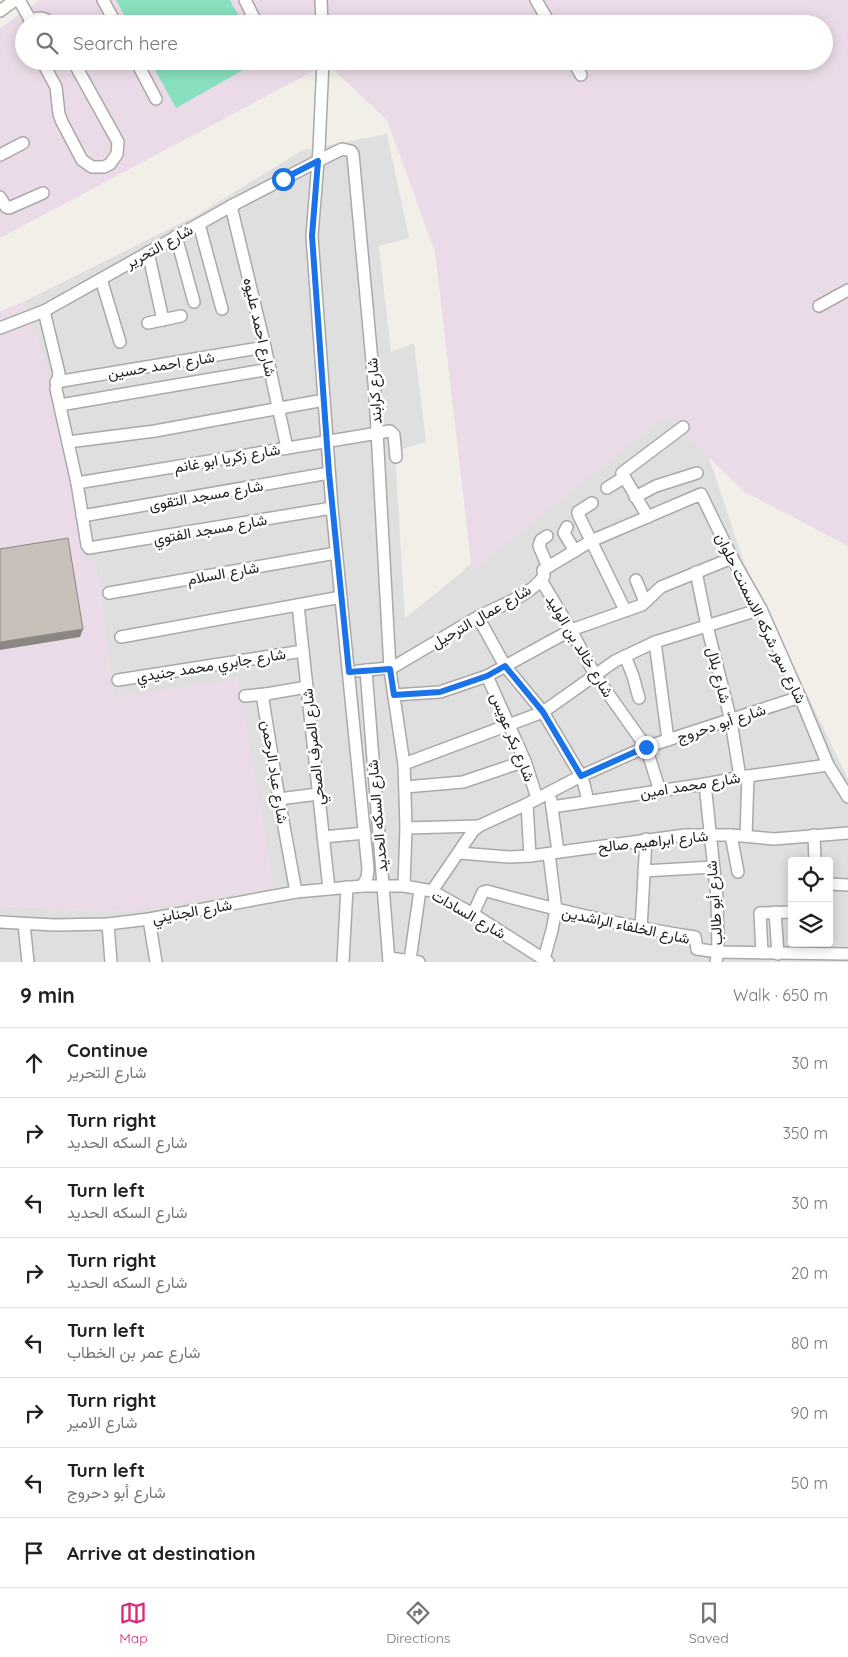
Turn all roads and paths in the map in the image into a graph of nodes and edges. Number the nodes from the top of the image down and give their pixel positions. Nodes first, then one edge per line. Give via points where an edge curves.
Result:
1 (17, 0) edge
2 (103, 0) edge
3 (245, 0) edge
4 (321, 0) edge
5 (536, 0) edge
6 (0, 11) edge
7 (26, 15) edge
8 (111, 15) edge
9 (252, 15) edge
10 (322, 15) edge
11 (545, 15) edge
12 (47, 70) edge
13 (78, 70) edge
14 (141, 70) edge
15 (323, 70) edge
16 (578, 70) edge
17 (581, 75) dead end
18 (156, 99) dead end
19 (23, 143) dead end
20 (0, 155) edge
21 (318, 161) junction
22 (43, 193) dead end
23 (0, 196) edge
24 (231, 206) junction
25 (199, 224) junction
26 (176, 236) junction
27 (148, 252) junction
28 (101, 279) junction
29 (848, 290) edge
30 (194, 302) dead end
31 (819, 306) dead end
32 (222, 309) dead end
33 (44, 311) junction
34 (181, 316) dead end
35 (163, 320) junction
36 (148, 323) dead end
37 (0, 328) edge
38 (120, 342) dead end
39 (265, 347) junction
40 (270, 369) junction
41 (56, 382) junction
42 (324, 400) junction
43 (60, 405) junction
44 (278, 409) junction
45 (683, 427) dead end
46 (377, 433) junction
47 (327, 441) junction
48 (68, 442) junction
49 (287, 448) junction
50 (396, 457) dead end
51 (329, 473) junction
52 (697, 473) dead end
53 (623, 478) junction
54 (77, 483) junction
55 (607, 488) dead end
56 (635, 497) junction
57 (592, 502) dead end
58 (332, 508) junction
59 (82, 516) junction
60 (648, 517) junction
61 (567, 527) dead end
62 (547, 536) dead end
63 (592, 542) junction
64 (575, 551) junction
65 (336, 553) junction
66 (732, 558) junction
67 (548, 567) junction
68 (696, 572) junction
69 (541, 580) junction
70 (636, 580) dead end
71 (109, 593) dead end
72 (341, 597) junction
73 (645, 602) junction
74 (298, 605) junction
75 (761, 609) junction
76 (626, 610) junction
77 (478, 617) junction
78 (707, 626) junction
79 (572, 630) junction
80 (121, 637) dead end
81 (655, 642) junction
82 (303, 651) junction
83 (625, 656) junction
84 (505, 666) junction
85 (390, 669) junction
86 (366, 670) junction
87 (349, 672) junction
88 (595, 675) junction
89 (487, 676) junction
90 (118, 680) dead end
91 (307, 687) junction
92 (266, 694) junction
93 (394, 695) junction
94 (245, 696) dead end
95 (800, 697) junction
96 (639, 698) dead end
97 (543, 712) junction
98 (731, 721) junction
99 (510, 726) junction
100 (668, 740) junction
101 (646, 747) junction
102 (525, 761) junction
103 (404, 764) junction
104 (828, 765) junction
105 (581, 776) junction
106 (744, 776) junction
107 (705, 784) junction
108 (406, 787) junction
109 (660, 791) junction
110 (549, 792) junction
111 (318, 794) junction
112 (848, 796) edge
113 (279, 799) junction
114 (532, 801) junction
115 (588, 801) junction
116 (552, 807) junction
117 (479, 826) junction
118 (406, 828) junction
119 (365, 833) junction
120 (848, 833) edge
121 (709, 834) junction
122 (731, 835) junction
123 (746, 836) junction
124 (814, 836) junction
125 (323, 837) junction
126 (646, 839) junction
127 (459, 853) junction
128 (554, 853) junction
129 (530, 856) junction
130 (815, 857) edge
131 (713, 867) junction
132 (644, 870) junction
133 (738, 872) dead end
134 (833, 884) edge
135 (848, 885) edge
136 (362, 886) junction
137 (383, 886) junction
138 (404, 886) junction
139 (347, 887) junction
140 (329, 889) junction
141 (426, 890) junction
142 (296, 892) junction
143 (556, 910) junction
144 (775, 912) junction
145 (788, 912) edge
146 (473, 914) junction
147 (149, 919) junction
148 (0, 922) edge
149 (24, 924) junction
150 (108, 924) junction
151 (641, 929) junction
152 (847, 952) edge
153 (762, 953) junction
154 (806, 953) edge
155 (778, 954) junction
156 (717, 957) edge
157 (389, 960) edge
158 (546, 960) edge
159 (415, 961) edge
160 (28, 962) edge
161 (111, 962) edge
162 (156, 962) edge
163 (343, 962) edge

1 - 6 street
1 - 7 street
2 - 8 street
3 - 9 street
4 - 10 street
5 - 11 street
12 - 13 street via 56,87 62,122 82,160 92,167 104,167 117,154 118,142
14 - 18 street
15 - 21 street, شارع السكه الحديد
16 - 17 street
19 - 20 street
21 - 24 street, شارع التحرير
21 - 42 street, شارع السكه الحديد via 312,236
21 - 46 street, شارع كرابند via 342,149 353,154
22 - 23 street via 9,208
24 - 25 street, شارع التحرير
24 - 39 street, شارع احمد عليوه
25 - 26 street, شارع التحرير
25 - 32 street
26 - 27 street, شارع التحرير
26 - 30 street
27 - 28 street, شارع التحرير
27 - 35 street
28 - 33 street, شارع التحرير
28 - 38 street
29 - 31 street
33 - 37 street, شارع التحرير
33 - 41 street via 59,373
34 - 35 street
35 - 36 street
39 - 40 street, شارع احمد عليوه
39 - 41 street, شارع احمد حسين
40 - 43 street
40 - 44 street, شارع احمد عليوه
41 - 43 street
42 - 44 street
42 - 47 street, شارع السكه الحديد
43 - 48 street
44 - 48 street via 156,431
44 - 49 street, شارع احمد عليوه
45 - 53 street via 623,471
46 - 47 street, شارع زكريا ابو غانم
46 - 50 street via 394,433
46 - 85 street, شارع كرابند
47 - 49 street, شارع زكريا ابو غانم
47 - 51 street, شارع السكه الحديد
48 - 54 street
49 - 54 street, شارع زكريا ابو غانم
51 - 58 street, شارع السكه الحديد
51 - 59 street, شارع مسجد التقوى
52 - 56 street via 656,486
53 - 55 street
53 - 56 street
54 - 59 street
56 - 60 street
57 - 63 street via 577,513
58 - 59 street, شارع مسجد الفتوي via 92,549 88,547
58 - 65 street, شارع السكه الحديد
60 - 63 street
60 - 66 street, شارع سور شركه الاسمنت حلوان via 703,495
61 - 64 street via 564,533
62 - 67 street via 539,546
63 - 64 street
63 - 76 street
64 - 67 street
65 - 71 street, شارع السلام
65 - 72 street, شارع السكه الحديد
66 - 68 street
66 - 75 street, شارع سور شركه الاسمنت حلوان
67 - 69 street, شارع عمال الترحيل via 543,570
68 - 73 street via 661,587
68 - 78 street, شارع بلال
69 - 77 street, شارع عمال الترحيل via 520,597
69 - 79 street, شارع خالد بن الوليد
70 - 73 street
72 - 74 street
72 - 87 street, شارع السكه الحديد
73 - 76 street
74 - 80 street
74 - 82 street, شارع الصرف الصحي
75 - 78 street
75 - 95 street, شارع سور شركه الاسمنت حلوان
76 - 79 street
77 - 84 street
77 - 85 street, شارع عمال الترحيل
78 - 81 street
78 - 98 street, شارع بلال
79 - 84 street
79 - 88 street, شارع خالد بن الوليد
81 - 83 street
81 - 100 street
82 - 90 street, شارع جابري محمد جنيدي
82 - 91 street, شارع الصرف الصحي
83 - 88 street
83 - 96 street
84 - 89 street
84 - 97 street
85 - 86 street
85 - 93 street, شارع السكه الحديد
86 - 87 street
86 - 137 street, شارع السكه الحديد
87 - 119 street, شارع السكه الحديد
88 - 97 street
88 - 101 street, شارع خالد بن الوليد
89 - 93 street via 440,692
89 - 99 street, شارع بكر عويس
91 - 92 street
91 - 111 street, شارع الصرف الصحي
92 - 94 street
92 - 113 street, شارع عباد الرحمن via 263,700
93 - 103 street, شارع السكه الحديد
95 - 98 street, شارع أبو دحروج
95 - 104 street, شارع سور شركه الاسمنت حلوان
97 - 99 street
97 - 105 street
98 - 100 street, شارع أبو دحروج
98 - 106 street, شارع بلال
99 - 102 street, شارع بكر عويس
99 - 103 street
100 - 101 street, شارع أبو دحروج
101 - 105 street, شارع أبو دحروج
101 - 109 street, شارع خالد بن الوليد
102 - 108 street via 463,782
102 - 114 street, شارع بكر عويس
103 - 108 street, شارع السكه الحديد
104 - 106 street, شارع محمد امين
104 - 112 street, شارع سور شركه الاسمنت حلوان
105 - 110 street, شارع أبو دحروج
105 - 115 street
106 - 107 street, شارع محمد امين
106 - 123 street, شارع بلال
107 - 109 street, شارع محمد امين
107 - 121 street, شارع أبو طالب
108 - 118 street, شارع السكه الحديد
109 - 115 street, شارع محمد امين
110 - 114 street, شارع أبو دحروج
110 - 116 street
111 - 113 street
111 - 125 street, شارع الصرف الصحي
113 - 142 street, شارع عباد الرحمن
114 - 117 street, شارع أبو دحروج
114 - 129 street, شارع بكر عويس
115 - 116 street, شارع محمد امين
116 - 128 street
117 - 118 street, شارع أبو دحروج
117 - 127 street, شارع أبو دحروج
118 - 138 street, شارع السكه الحديد
119 - 125 street
119 - 136 street, شارع السكه الحديد via 368,869
120 - 124 street, شارع ابراهيم صالح
121 - 122 street, شارع ابراهيم صالح
121 - 126 street, شارع ابراهيم صالح
121 - 131 street, شارع أبو طالب
122 - 123 street, شارع ابراهيم صالح
122 - 133 street
123 - 124 street, شارع ابراهيم صالح via 774,839
124 - 130 street
125 - 140 street, شارع الصرف الصحي
126 - 128 street, شارع ابراهيم صالح
126 - 132 street
127 - 129 street, شارع ابراهيم صالح
127 - 141 street, شارع أبو دحروج
128 - 129 street, شارع ابراهيم صالح
128 - 143 street
131 - 132 street
131 - 156 street, شارع أبو طالب
132 - 151 street
134 - 135 street
136 - 137 street, شارع الجنايني
136 - 139 street, شارع الجنايني
137 - 138 street, شارع السادات
137 - 157 street, شارع السكه الحديد
138 - 141 street, شارع السادات
139 - 140 street, شارع الجنايني
139 - 163 street
140 - 142 street, شارع الجنايني
141 - 146 street, شارع السادات
141 - 159 street
142 - 147 street, شارع الجنايني
143 - 146 street, شارع الخلفاء الراشدين via 484,891
143 - 151 street, شارع الخلفاء الراشدين
143 - 158 street
144 - 145 street
144 - 153 street via 760,913 756,920
144 - 155 street
146 - 158 street, شارع السادات
147 - 150 street, شارع الجنايني
147 - 162 street
148 - 149 street, شارع الجنايني
149 - 150 street, شارع الجنايني
149 - 160 street
150 - 161 street
151 - 156 street, شارع الخلفاء الراشدين via 695,937 697,950
152 - 154 street, شارع الخلفاء الراشدين
153 - 155 street, شارع الخلفاء الراشدين
153 - 156 street, شارع الخلفاء الراشدين
154 - 155 street, شارع الخلفاء الراشدين
157 - 159 street

